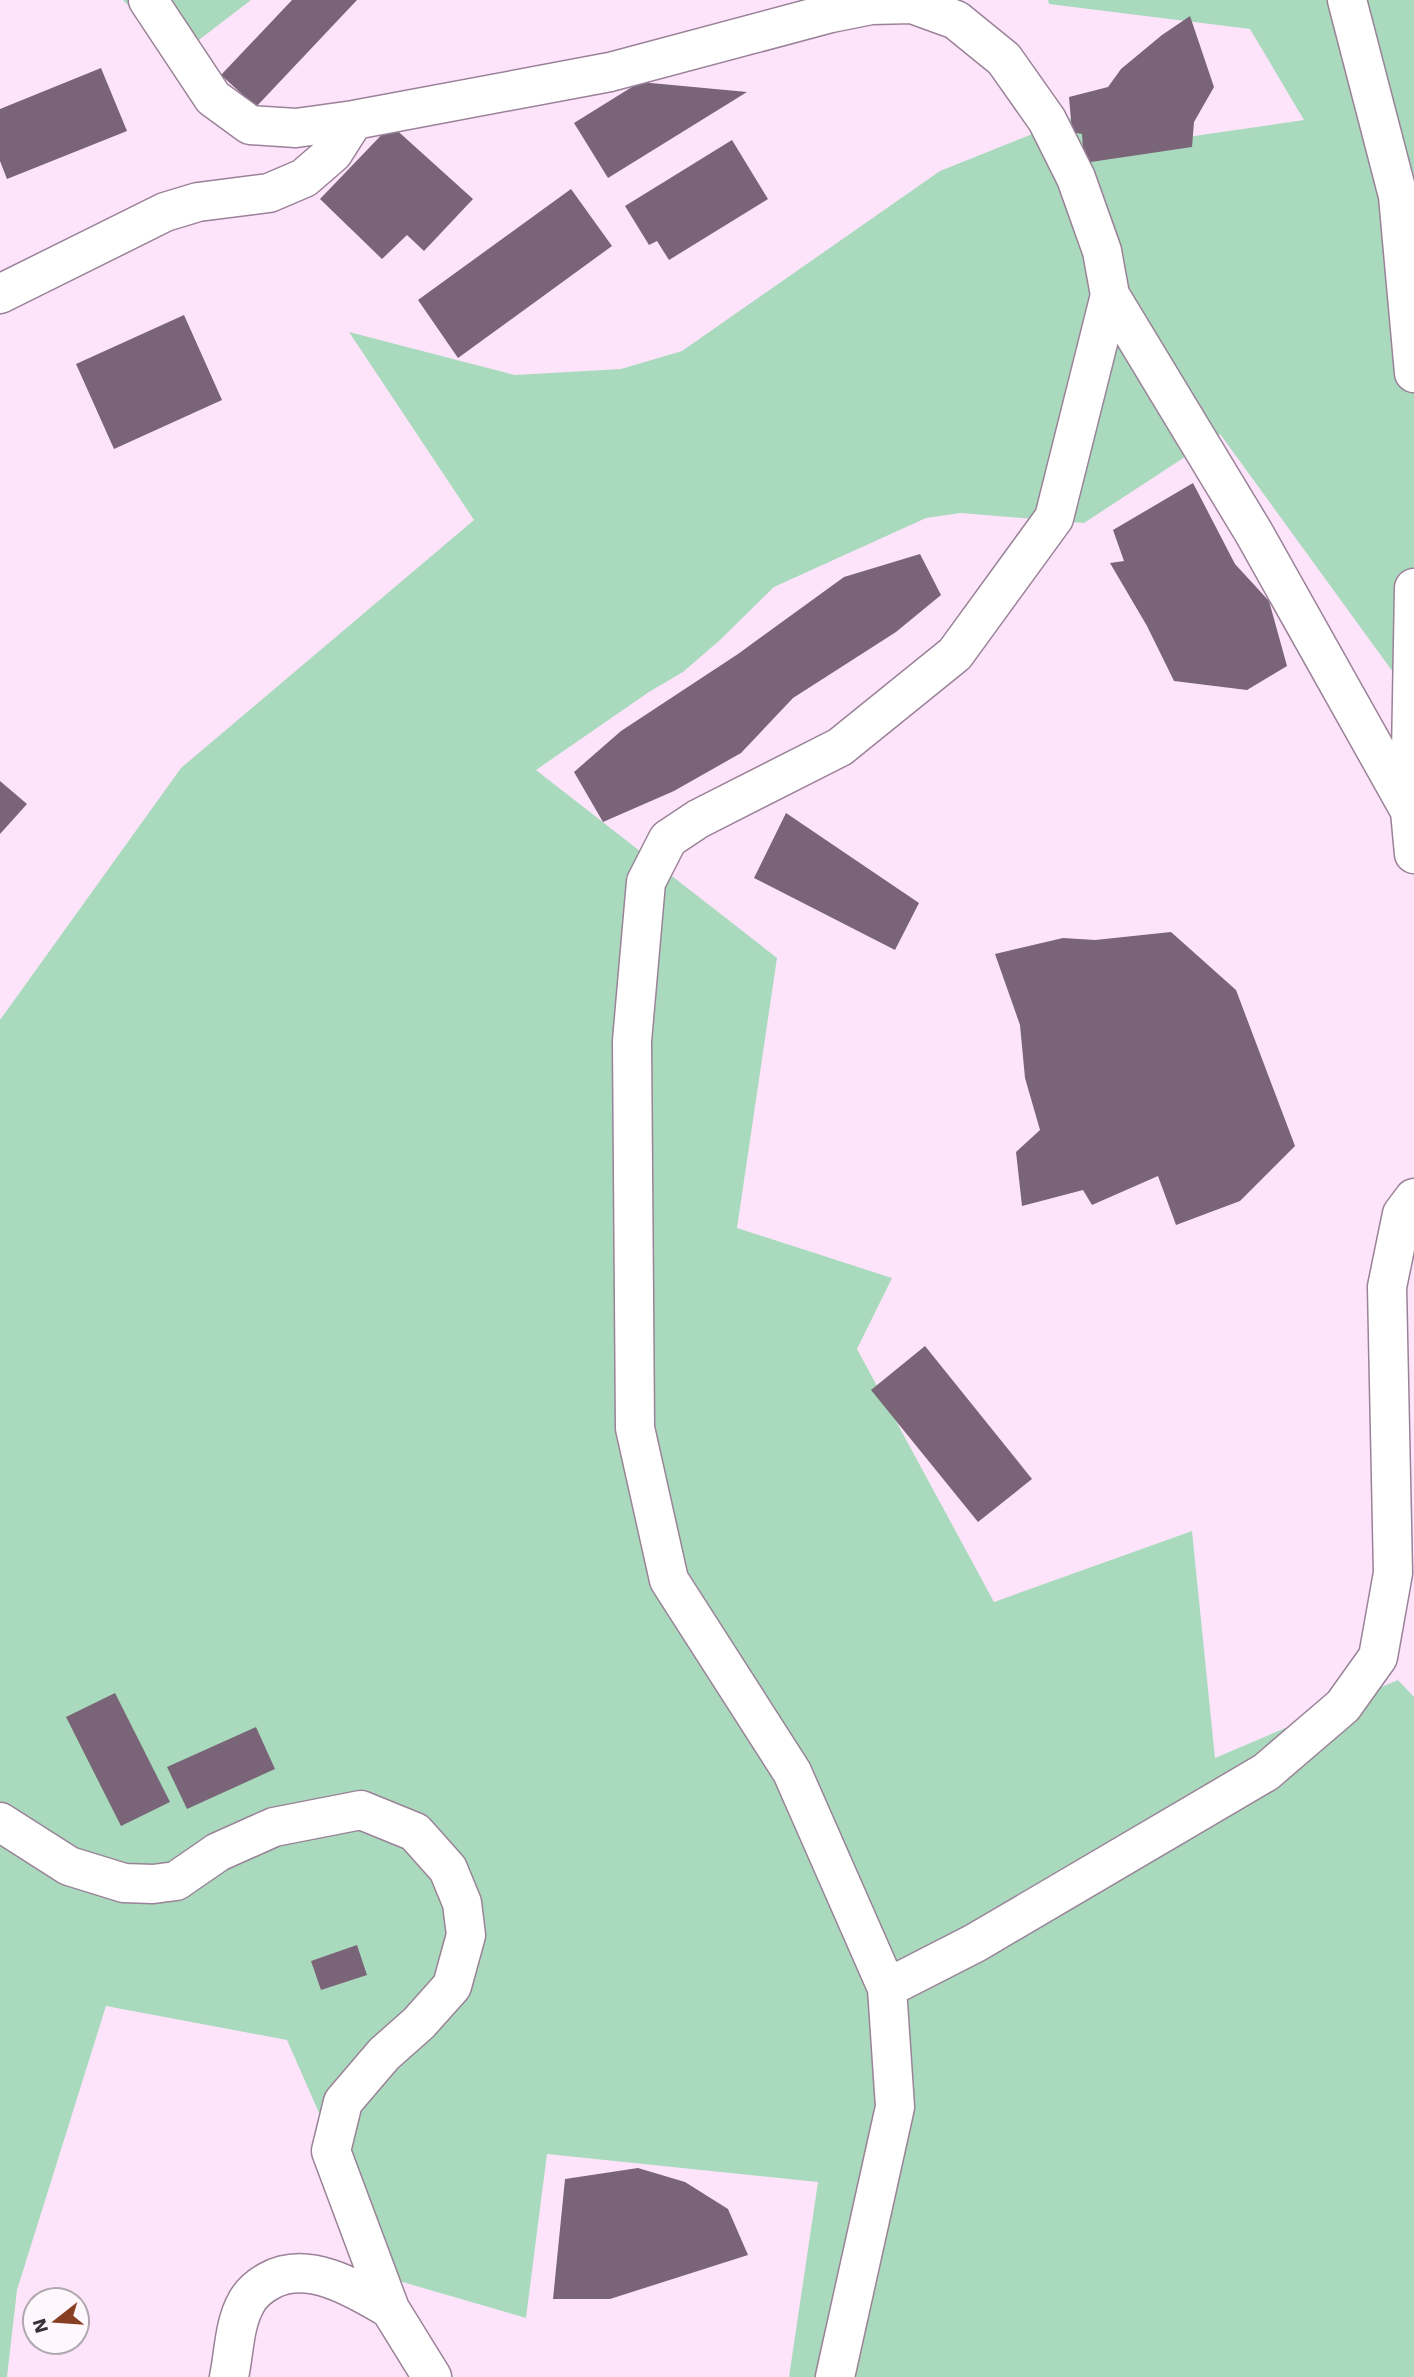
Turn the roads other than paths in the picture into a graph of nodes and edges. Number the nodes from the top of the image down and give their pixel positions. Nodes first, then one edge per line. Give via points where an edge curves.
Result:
1 (148, 0) edge
2 (1347, 0) edge
3 (354, 120) junction
4 (0, 294) edge
5 (1110, 295) junction
6 (1414, 373) edge
7 (1414, 588) edge
8 (1410, 811) junction
9 (1414, 854) edge
10 (1414, 1198) edge
11 (0, 1822) edge
12 (887, 1987) junction
13 (390, 2309) junction
14 (229, 2377) edge
15 (432, 2377) edge
16 (835, 2377) edge

1 - 3 street via 213,99 250,125 296,128
2 - 6 street via 1398,196
3 - 4 street via 333,153 304,178 269,193 198,202 166,212
3 - 5 street via 610,72 831,13 871,5 912,4 956,20 1004,59 1047,120 1076,178 1102,251
5 - 8 street via 1254,533
5 - 12 street via 1054,518 955,654 840,747 668,839 646,881 632,1041 635,1428 669,1580 792,1772
7 - 8 street
8 - 9 street
10 - 12 street via 1402,1214 1387,1287 1393,1573 1378,1657 1343,1706 1266,1772 975,1943
11 - 13 street via 69,1866 124,1883 153,1884 176,1881 218,1852 274,1827 361,1810 415,1832 448,1869 462,1903 466,1935 452,1986 343,2102 331,2151
12 - 16 street via 895,2107
13 - 14 street via 346,2285 306,2273 283,2274 259,2287 246,2302
13 - 15 street

